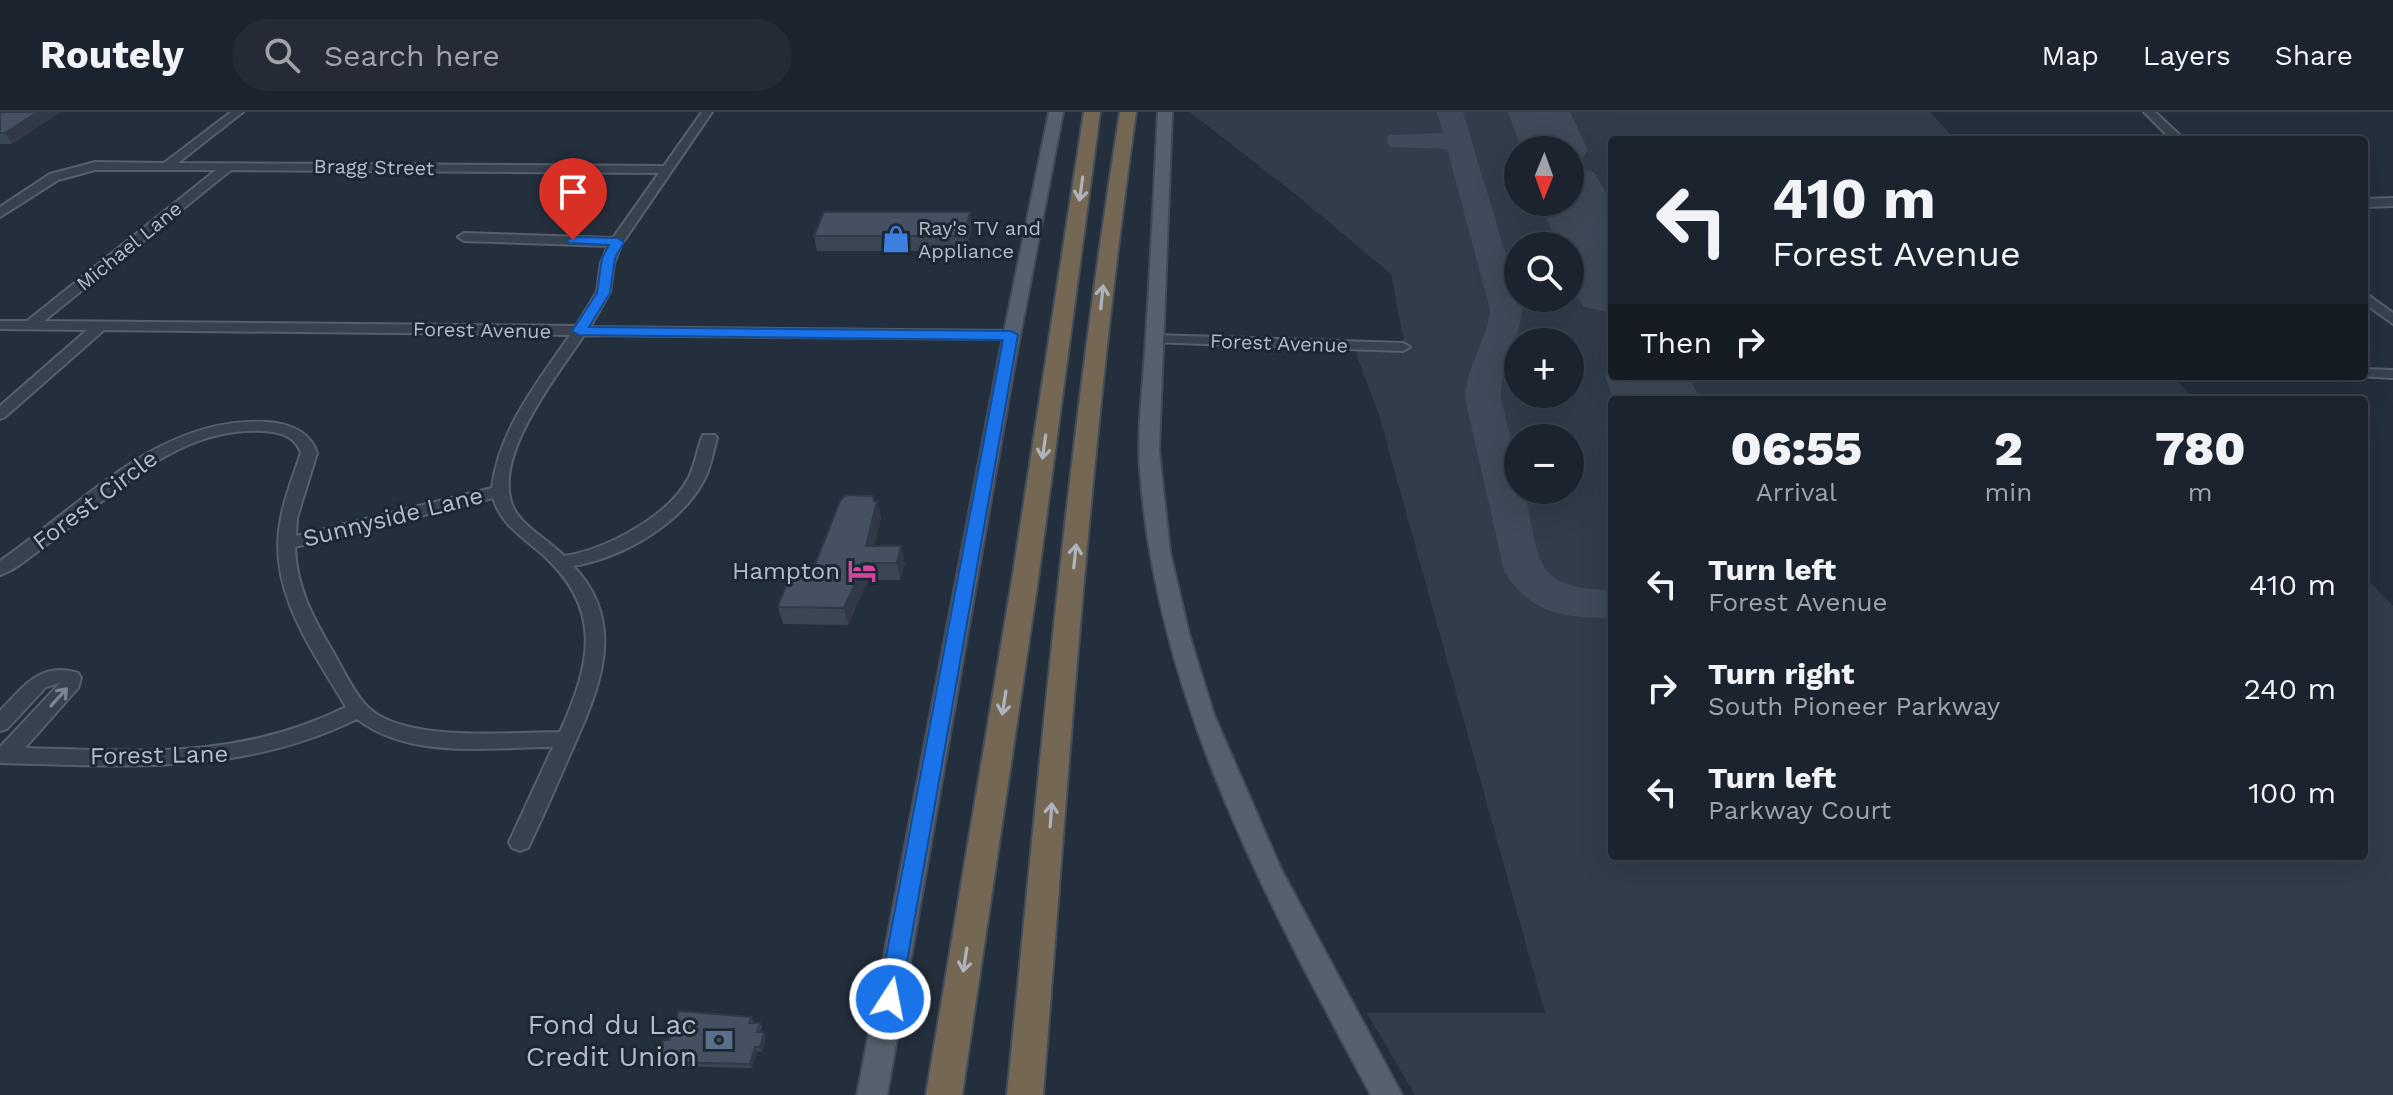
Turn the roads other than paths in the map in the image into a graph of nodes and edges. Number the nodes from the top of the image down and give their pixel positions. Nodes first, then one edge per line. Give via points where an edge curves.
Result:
1 (238, 112) edge
2 (707, 112) edge
3 (1056, 112) edge
4 (1092, 112) edge
5 (1128, 112) edge
6 (1165, 112) edge
7 (2149, 112) edge
8 (2175, 136) edge
9 (168, 165) junction
10 (229, 166) junction
11 (667, 170) junction
12 (2393, 202) edge
13 (2368, 203) edge
14 (0, 213) edge
15 (464, 237) dead end
16 (617, 242) junction
17 (2368, 299) edge
18 (2393, 320) edge
19 (0, 325) edge
20 (29, 326) junction
21 (100, 326) junction
22 (579, 331) junction
23 (1011, 335) junction
24 (1154, 339) junction
25 (1403, 347) dead end
26 (2368, 373) edge
27 (2393, 374) edge
28 (0, 414) edge
29 (709, 438) dead end
30 (500, 491) junction
31 (286, 544) junction
32 (561, 562) junction
33 (0, 569) edge
34 (358, 710) junction
35 (0, 724) edge
36 (566, 740) junction
37 (4, 755) edge
38 (520, 842) dead end
39 (872, 1095) edge
40 (944, 1095) edge
41 (1027, 1095) edge
42 (1387, 1095) edge

1 - 9 street
2 - 11 street
3 - 23 main road
4 -> 40 highway
41 -> 5 highway via 1067,628 1108,245
6 - 24 main road
7 - 8 street
9 - 10 street, Bragg Street
9 - 14 street, Bragg Street via 81,167 42,184
10 - 11 street, Bragg Street
10 - 20 street, Michael Lane
11 - 16 street
12 - 13 street
15 - 16 street
16 - 22 street via 608,258 603,293
17 - 18 street
19 - 20 street, Forest Avenue
20 - 21 street, Forest Avenue
21 - 22 street, Forest Avenue
21 - 28 street
22 - 23 street, Forest Avenue
22 - 30 street via 512,439
23 - 39 main road
24 - 25 street, Forest Avenue
24 - 42 main road via 1149,432 1153,497 1189,670 1265,863
26 - 27 street
29 - 32 street via 696,480 666,514 622,542
30 - 31 street, Sunnyside Lane
30 - 32 street via 514,522
31 - 33 street, Forest Circle via 308,448 286,430 240,427 194,436 151,455
31 - 34 street, Forest Circle via 298,608
32 - 36 street via 589,605 598,640 590,686
34 - 36 street, Forest Circle via 382,728 422,739
34 - 37 street, Forest Lane via 298,738 231,755
37 -> 35 street via 68,688 71,678 55,675 39,682
36 - 38 street

